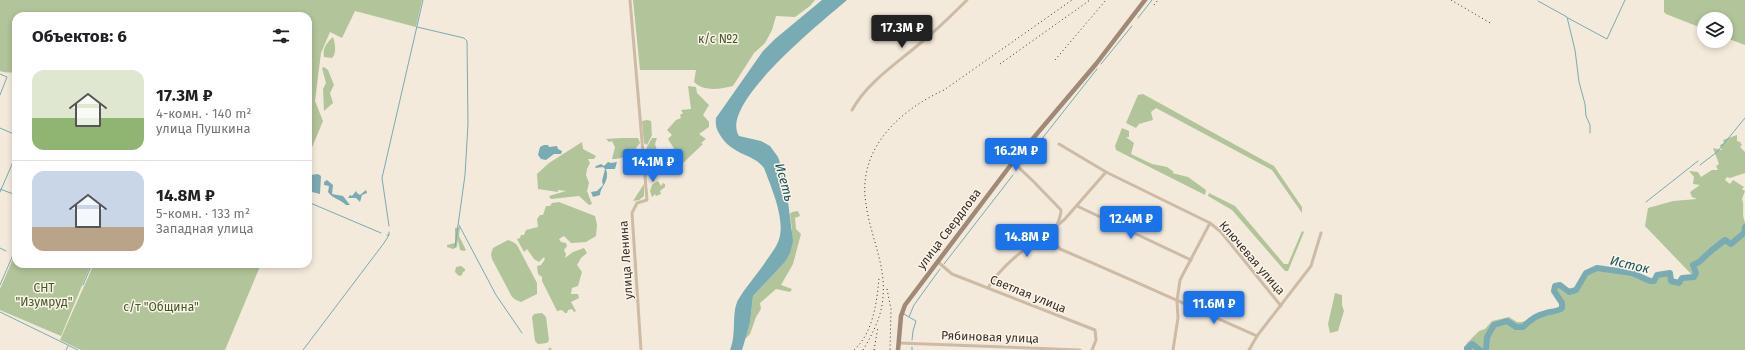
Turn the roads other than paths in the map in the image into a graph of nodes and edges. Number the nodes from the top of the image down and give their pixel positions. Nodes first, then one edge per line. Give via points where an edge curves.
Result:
1 (630, 0) edge
2 (967, 0) edge
3 (1145, 0) edge
4 (852, 110) dead end
5 (1060, 144) dead end
6 (1013, 162) junction
7 (1106, 172) junction
8 (1077, 206) junction
9 (1210, 223) junction
10 (1057, 224) junction
11 (1321, 233) dead end
12 (1190, 260) junction
13 (938, 262) junction
14 (988, 288) junction
15 (1176, 301) junction
16 (1281, 306) junction
17 (1257, 336) junction
18 (899, 343) junction
19 (641, 350) edge
20 (898, 350) edge
21 (1080, 350) edge
22 (1092, 350) edge
23 (1173, 350) edge
24 (1249, 350) edge

1 - 19 street, улица Ленина via 647,200 637,203 632,213
2 - 4 street via 859,96
3 - 6 main road, улица Свердлова via 1096,64
5 - 7 street, Ключевая улица
6 - 10 street via 1058,207 1061,213
6 - 13 main road, улица Свердлова
7 - 8 street
7 - 9 street, Ключевая улица
8 - 10 street
8 - 12 street
9 - 12 street
9 - 16 street, Ключевая улица via 1221,232
10 - 14 street via 1053,230 1005,266
10 - 15 street via 1053,238 1054,244 1060,249
11 - 16 street via 1311,266
12 - 15 street via 1180,280
13 - 14 street, Светлая улица via 952,274
13 - 18 main road, улица Свердлова via 905,305 901,316
14 - 22 street, Светлая улица via 1095,330 1096,340
15 - 17 street
15 - 23 street via 1178,318
16 - 17 street
17 - 24 street
18 - 20 main road, улица Свердлова
18 - 21 street, Рябиновая улица

